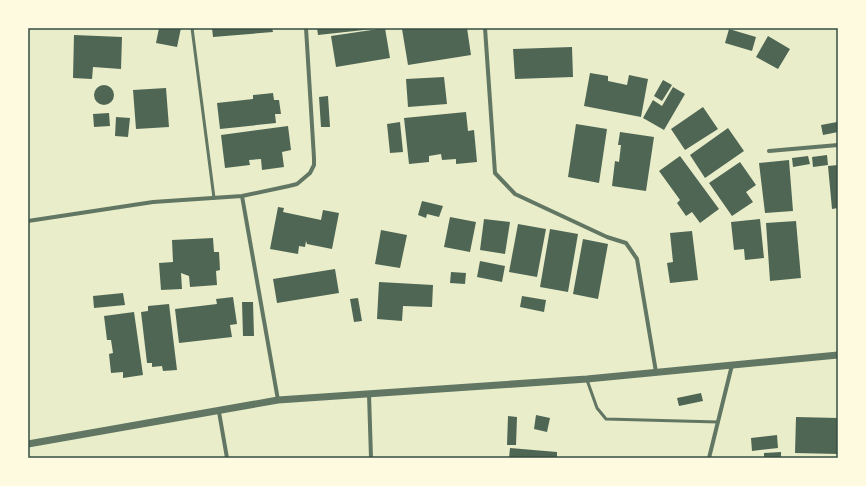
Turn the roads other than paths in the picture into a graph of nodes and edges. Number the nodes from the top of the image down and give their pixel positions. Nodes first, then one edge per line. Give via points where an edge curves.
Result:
1 (192, 28) edge
2 (306, 28) edge
3 (486, 28) edge
4 (838, 145) edge
5 (769, 151) dead end
6 (242, 196) junction
7 (214, 198) junction
8 (28, 221) edge
9 (838, 355) edge
10 (732, 365) junction
11 (656, 372) junction
12 (587, 379) junction
13 (369, 394) junction
14 (278, 400) junction
15 (219, 412) junction
16 (718, 422) junction
17 (28, 444) edge
18 (227, 458) edge
19 (371, 458) edge
20 (709, 458) edge

1 - 7 lane
2 - 6 street via 314,165 310,173 297,184
3 - 11 street via 495,173 515,194 607,238 626,243 637,259
4 - 5 street
6 - 7 street
6 - 14 street
7 - 8 street via 153,202
9 - 10 street
10 - 11 street
10 - 16 street
11 - 12 street
12 - 13 street
12 - 16 lane via 596,408 606,419
13 - 14 street
13 - 19 street
14 - 15 street
15 - 17 street
15 - 18 street
16 - 20 street

